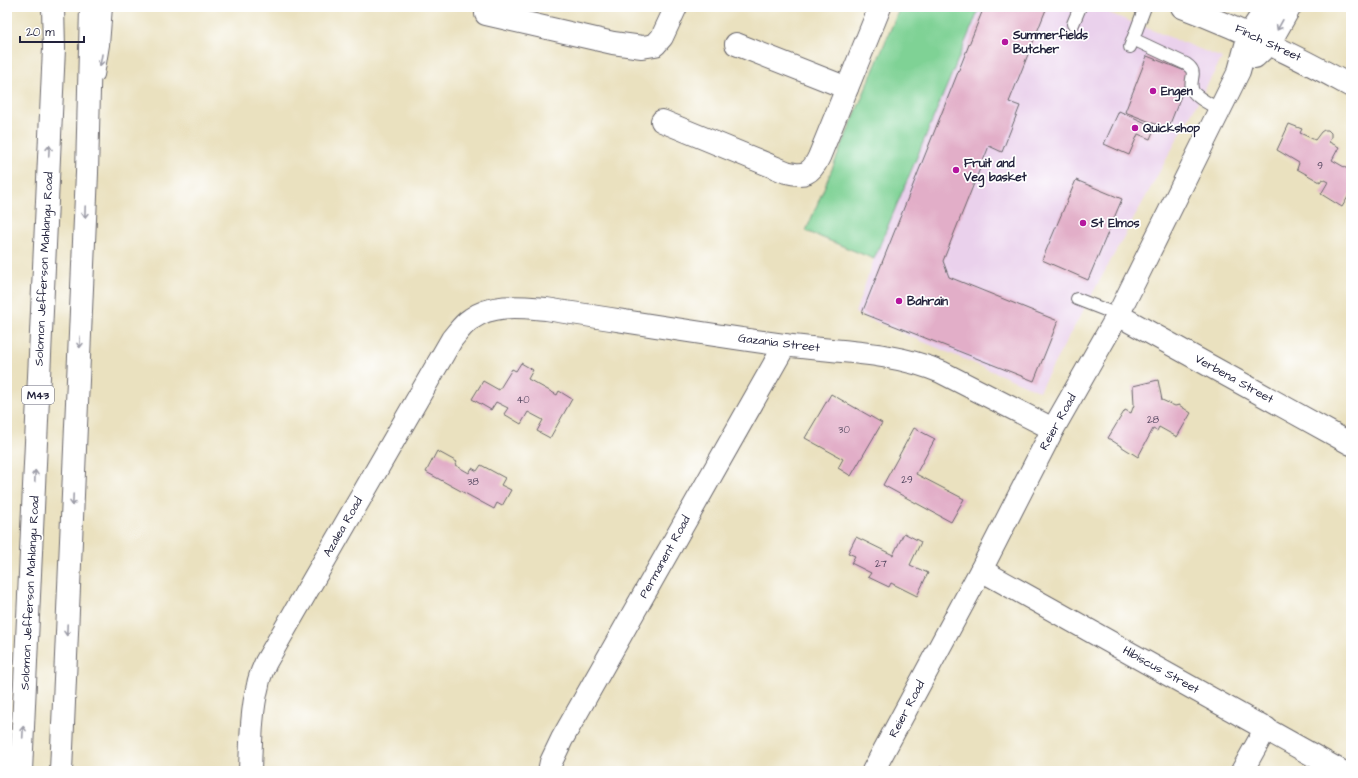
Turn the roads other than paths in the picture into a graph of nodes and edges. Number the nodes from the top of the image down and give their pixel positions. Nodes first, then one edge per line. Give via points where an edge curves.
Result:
1 (53, 7) edge
2 (91, 7) edge
3 (106, 7) edge
4 (676, 7) edge
5 (1080, 7) edge
6 (1145, 7) edge
7 (1182, 7) edge
8 (1267, 7) edge
9 (1290, 7) edge
10 (877, 8) edge
11 (486, 14) dead end
12 (1074, 24) dead end
13 (1250, 34) junction
14 (736, 44) dead end
15 (1270, 44) junction
16 (1239, 71) junction
17 (1351, 86) edge
18 (848, 88) junction
19 (1220, 110) junction
20 (662, 121) dead end
21 (88, 131) junction
22 (1077, 299) dead end
23 (491, 310) joint
24 (1118, 315) junction
25 (785, 345) junction
26 (1053, 429) junction
27 (1351, 444) edge
28 (981, 570) junction
29 (1266, 728) junction
30 (21, 771) edge
31 (61, 771) edge
32 (250, 771) edge
33 (549, 771) edge
34 (873, 771) edge
35 (1242, 771) edge
36 (1341, 771) edge

30 -> 1 street, Solomon Jefferson Mahlangu Road / M43 via 54,56
2 - 21 street
3 -> 21 lane via 103,45
4 - 11 street via 662,37 655,45 642,47 613,43
5 - 12 lane
6 - 19 lane via 1132,43 1192,68 1193,92
7 - 13 street, Finch Street
8 - 13 street, Reier Road
9 -> 15 street, Reier Road
10 - 18 street
13 - 15 street, Finch Street
13 - 16 street, Reier Road
14 - 18 street
15 - 16 street, Reier Road
15 - 17 street, Finch Street
16 - 19 street, Reier Road
18 - 20 street via 814,167 806,174 786,172
19 - 24 street, Reier Road
21 -> 31 street
22 - 24 lane
23 - 25 street, Gazania Street via 518,306 546,309
23 - 32 street, Azalea Road via 471,318 452,339 266,662 256,692
24 - 26 street, Reier Road
24 - 27 street, Verbena Street
25 - 26 street, Gazania Street via 853,351 925,365
25 - 33 street, Permanent Road via 562,739
26 - 28 street, Reier Road
28 - 29 street, Hibiscus Street
28 - 34 street, Reier Road
29 - 35 street
29 - 36 street, Hibiscus Street

